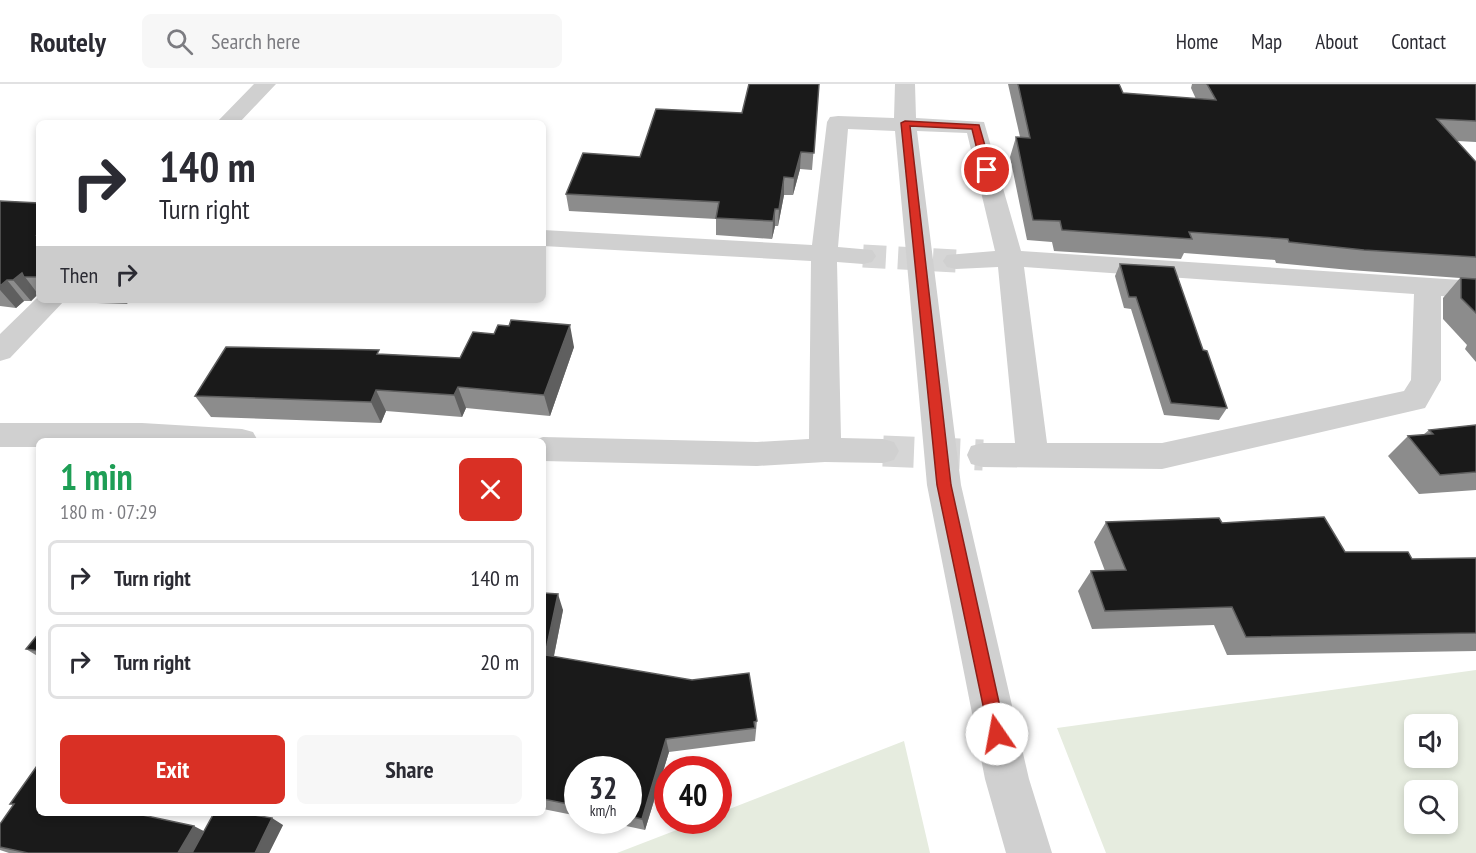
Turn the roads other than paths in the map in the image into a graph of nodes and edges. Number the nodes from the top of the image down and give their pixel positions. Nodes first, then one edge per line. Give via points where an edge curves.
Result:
1 (266, 84) edge
2 (905, 84) edge
3 (230, 120) edge
4 (905, 123) junction
5 (546, 238) edge
6 (824, 254) junction
7 (863, 256) tunnel mouth
8 (1010, 258) junction
9 (956, 261) tunnel mouth
10 (1428, 288) junction
11 (1476, 290) edge
12 (48, 303) edge
13 (0, 351) edge
14 (0, 435) edge
15 (192, 438) edge
16 (546, 449) edge
17 (825, 450) junction
18 (884, 451) tunnel mouth
19 (983, 455) tunnel mouth
20 (1034, 457) junction
21 (1029, 853) edge

1 - 3 street
2 - 4 street
4 - 6 street via 837,122
4 - 8 street via 976,127
4 - 21 street via 944,485 1007,779
5 - 6 street
6 - 7 street
6 - 17 street
8 - 9 street
8 - 10 street
8 - 20 street
10 - 11 street
10 - 20 street via 1426,380 1414,400 1162,456
12 - 13 street
14 - 15 street
16 - 17 street via 757,454
17 - 18 street
19 - 20 street

